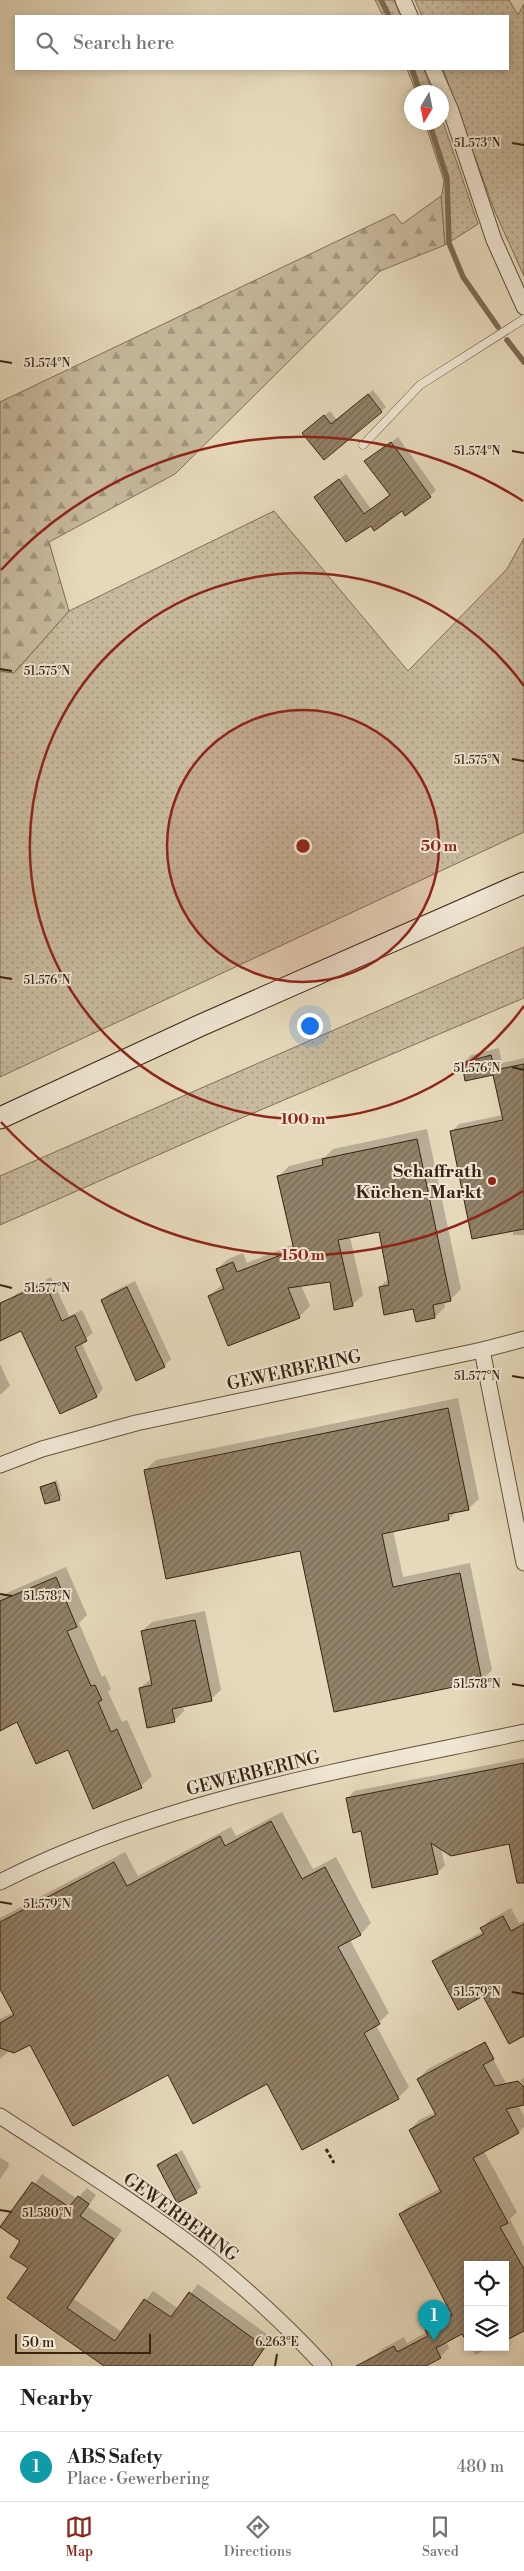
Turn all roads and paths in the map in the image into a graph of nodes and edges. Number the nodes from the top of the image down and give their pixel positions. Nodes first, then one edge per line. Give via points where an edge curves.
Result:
1 (403, 0) edge
2 (410, 15) edge
3 (433, 70) edge
4 (524, 307) edge
5 (524, 319) edge
6 (363, 445) dead end
7 (524, 883) edge
8 (0, 1118) edge
9 (524, 1339) edge
10 (482, 1350) junction
11 (0, 1465) edge
12 (524, 1563) edge
13 (524, 1732) edge
14 (0, 1882) edge
15 (0, 2116) edge
16 (326, 2149) dead end
17 (334, 2163) dead end
18 (324, 2366) edge

1 - 2 street
3 - 4 street via 451,111 494,240
5 - 6 lane via 420,385
7 - 8 main road via 199,1026
9 - 10 street, GEWERBERING
10 - 11 street, GEWERBERING via 136,1423 42,1449
10 - 12 street
13 - 14 street, GEWERBERING via 194,1806 122,1830
15 - 18 street, GEWERBERING via 206,2256 268,2309
16 - 17 path

